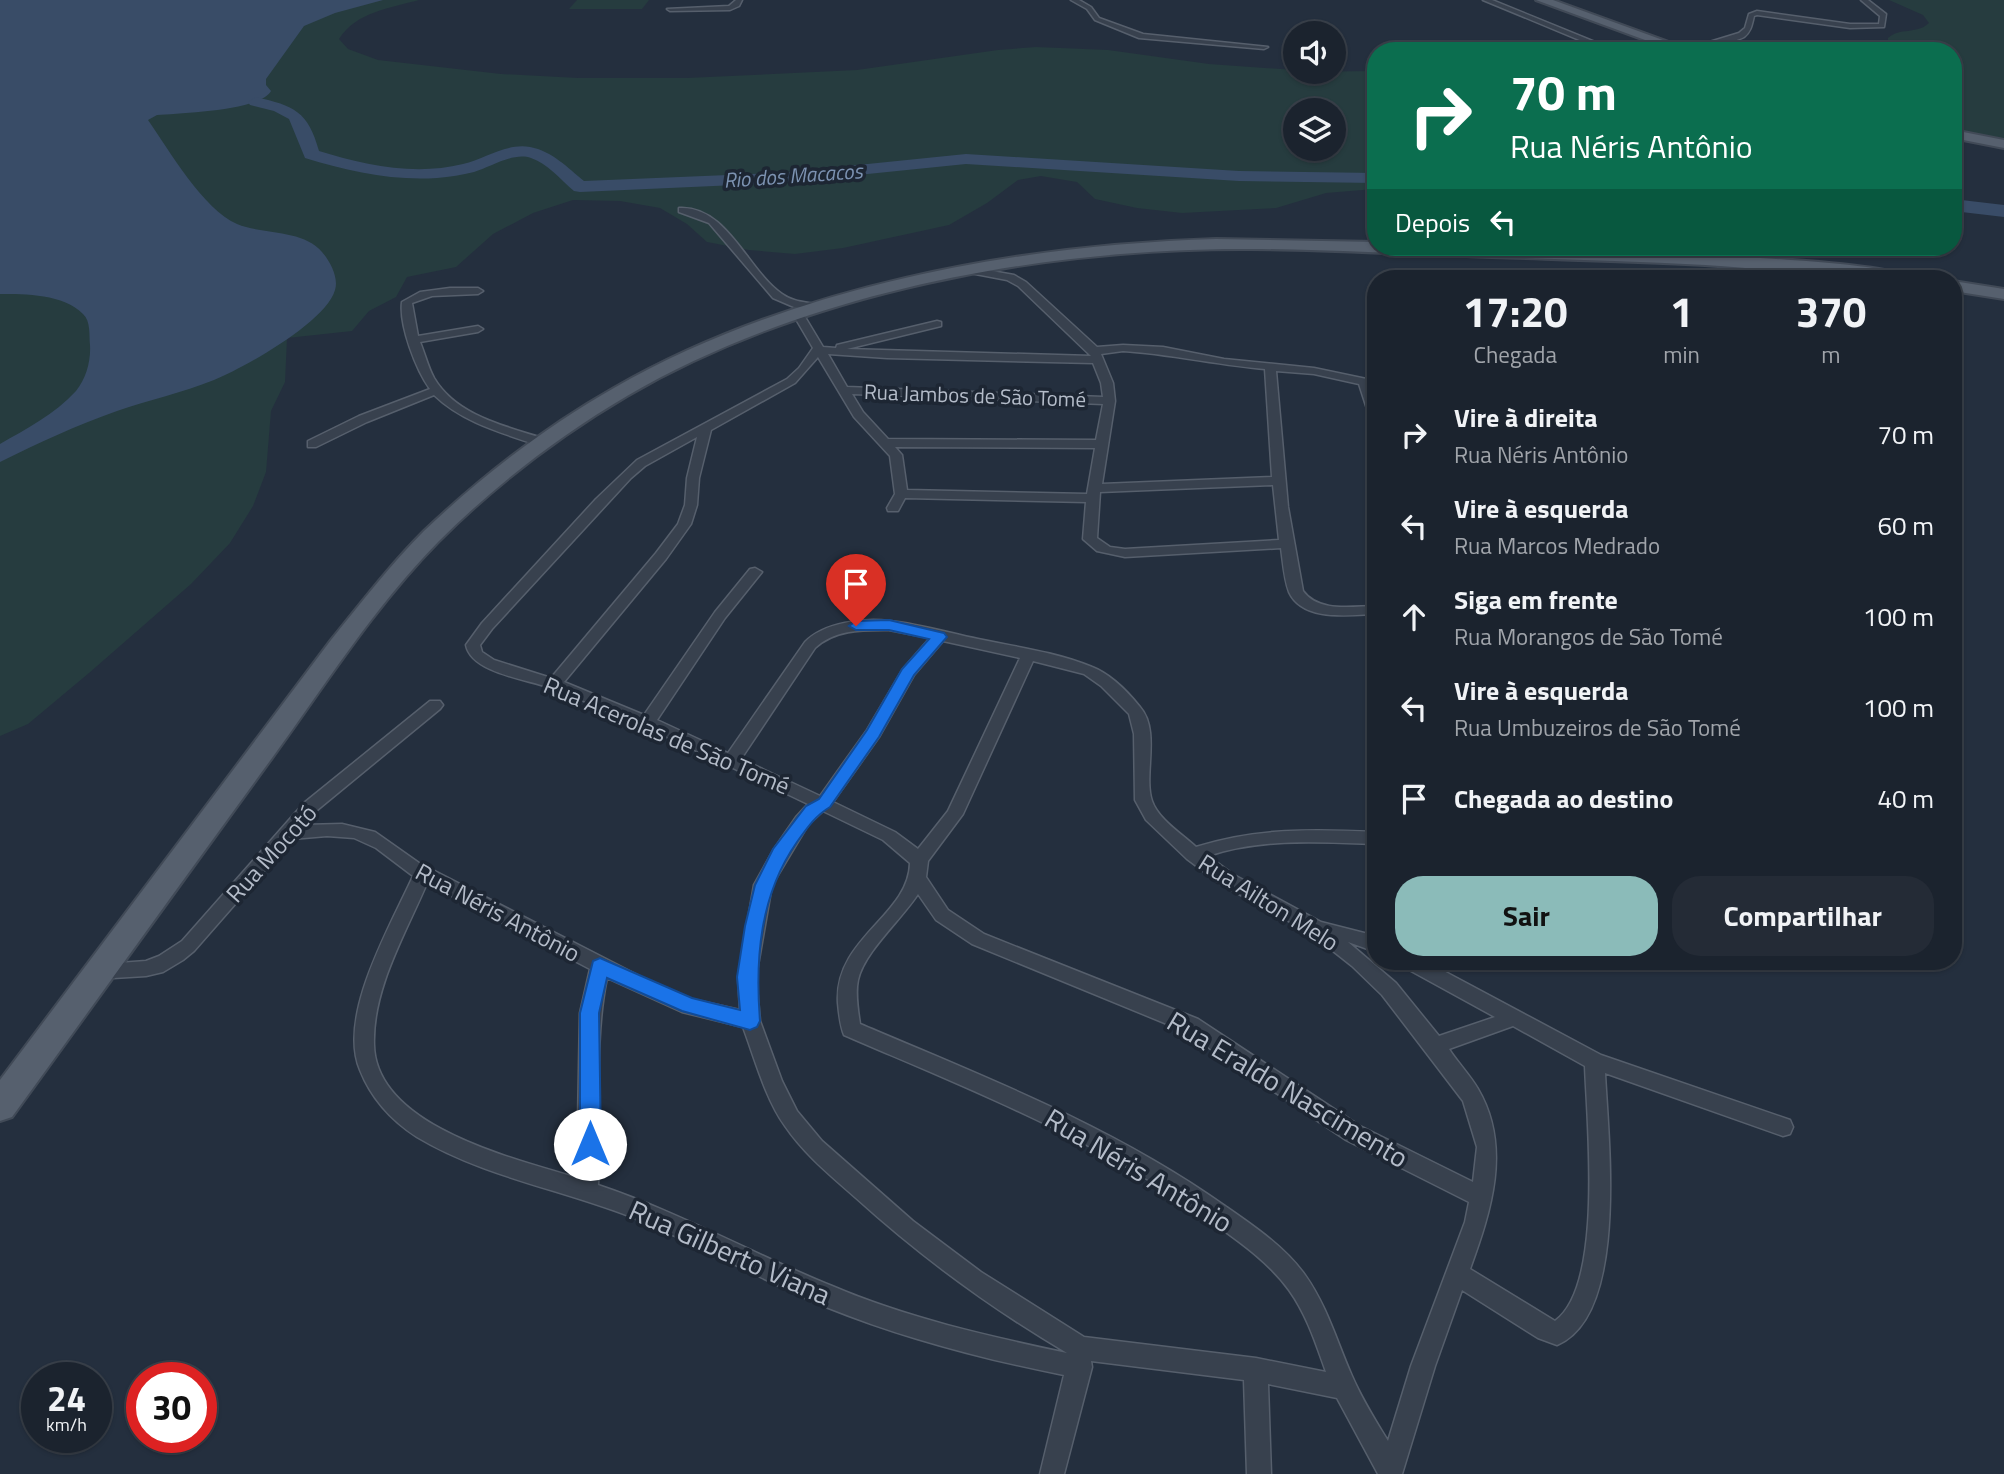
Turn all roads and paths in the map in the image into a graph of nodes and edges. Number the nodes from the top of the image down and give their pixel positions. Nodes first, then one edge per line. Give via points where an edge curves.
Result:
1 (738, 0) edge
2 (1074, 0) edge
3 (1486, 0) edge
4 (1542, 0) edge
5 (1864, 0) edge
6 (670, 9) dead end
7 (1657, 40) junction
8 (1591, 42) edge
9 (1660, 42) edge
10 (1662, 42) edge
11 (1717, 42) edge
12 (1264, 47) dead end
13 (1962, 136) edge
14 (2004, 144) edge
15 (682, 210) dead end
16 (1367, 248) edge
17 (1599, 256) edge
18 (969, 270) junction
19 (1840, 270) edge
20 (1962, 287) edge
21 (478, 290) dead end
22 (2004, 294) edge
23 (808, 311) junction
24 (937, 324) dead end
25 (478, 329) dead end
26 (414, 340) junction
27 (823, 350) junction
28 (1096, 356) junction
29 (1270, 365) junction
30 (1363, 381) junction
31 (1367, 382) edge
32 (437, 390) junction
33 (842, 390) junction
34 (1367, 392) edge
35 (1109, 401) junction
36 (705, 429) junction
37 (544, 443) junction
38 (887, 443) junction
39 (1101, 443) junction
40 (312, 444) dead end
41 (1277, 481) junction
42 (1094, 493) junction
43 (901, 494) junction
44 (893, 508) dead end
45 (1284, 544) junction
46 (755, 572) dead end
47 (1367, 609) edge
48 (939, 637) junction
49 (1029, 654) junction
50 (554, 684) junction
51 (435, 705) dead end
52 (648, 723) junction
53 (732, 760) junction
54 (824, 803) junction
55 (287, 833) junction
56 (1367, 838) edge
57 (1193, 854) junction
58 (918, 870) junction
59 (423, 873) junction
60 (1315, 927) junction
61 (1367, 940) edge
62 (600, 966) junction
63 (1367, 968) edge
64 (99, 970) junction
65 (1369, 970) edge
66 (1426, 970) edge
67 (1514, 1018) junction
68 (750, 1021) junction
69 (1436, 1046) junction
70 (1595, 1061) junction
71 (0, 1106) edge
72 (1783, 1127) dead end
73 (586, 1190) junction
74 (1481, 1197) junction
75 (1458, 1274) junction
76 (1080, 1358) junction
77 (1256, 1370) junction
78 (1344, 1387) junction
79 (1390, 1472) edge
80 (1052, 1474) edge
81 (1259, 1474) edge

1 - 6 street via 727,9
2 - 12 street via 1097,19 1142,36
3 - 8 street
4 - 7 main road
5 - 11 street via 1884,15 1882,26 1757,13 1751,15 1742,35
7 - 9 street
7 - 10 main road
13 - 14 main road
15 - 23 street via 712,221 777,296
16 - 18 main road via 1235,244 1112,249
17 - 19 main road
18 - 23 main road
18 - 28 street via 1010,277 1023,284
20 - 22 main road
21 - 26 street via 430,293 411,300 406,308
23 - 27 street
23 - 37 main road via 708,349 622,391
24 - 27 street
25 - 26 street
26 - 32 street
27 - 28 street via 887,355
27 - 33 street
27 - 36 street via 791,381
28 - 29 street via 1123,348 1163,350
28 - 35 street
29 - 30 street
29 - 41 street
30 - 31 street
30 - 34 street
32 - 37 street via 459,409
32 - 40 street
33 - 35 street, Rua Jambos de São Tomé
33 - 38 street
35 - 39 street
36 - 50 street via 684,524
36 - 50 street, Rua Acerolas de São Tomé via 641,463 622,479 473,645 475,654 489,663
37 - 64 main road via 500,475 430,538 385,588
38 - 39 street
38 - 43 street via 896,456
39 - 42 street
41 - 42 street
41 - 45 street
42 - 43 street
42 - 45 street via 1090,539 1102,549 1125,553
43 - 44 street
45 - 47 street via 1299,597 1313,606
46 - 52 street via 720,615
48 - 49 street, Rua Ailton Melo
48 - 53 street via 889,625 856,626 820,636
48 - 54 street via 908,673
49 - 57 street, Rua Ailton Melo via 1089,671 1120,693 1136,712 1142,734 1143,800 1152,816
49 - 58 street via 955,814
50 - 52 street, Rua Acerolas de São Tomé
51 - 55 street, Rua Mocotó via 310,807
52 - 53 street, Rua Acerolas de São Tomé
53 - 54 street, Rua Acerolas de São Tomé
54 - 58 street, Rua Acerolas de São Tomé via 889,836
54 - 68 street via 802,821 764,885 747,977
55 - 59 street, Rua Néris Antônio via 337,830 370,835
55 - 64 street, Rua Mocotó via 174,958 145,971
56 - 57 street via 1263,837
57 - 60 street, Rua Ailton Melo via 1228,880
58 - 74 street, Rua Eraldo Nascimento via 942,915 978,939 1191,1025 1353,1133
58 - 78 street, Rua Néris Antônio via 850,975 851,1029 1044,1112 1212,1208 1294,1278 1314,1307
59 - 62 street, Rua Néris Antônio
59 - 73 street, Rua Gilberto Viana via 368,1009 362,1039 378,1088 430,1134 478,1155
60 - 61 street
60 - 63 street, Rua Ailton Melo
62 - 68 street, Rua Néris Antônio via 689,1006
62 - 73 street via 590,1013
64 - 71 main road
65 - 69 street, Rua Ailton Melo
66 - 67 street
67 - 69 street
67 - 70 street
68 - 76 street via 790,1117 815,1148 905,1228
69 - 74 street, Rua Ailton Melo via 1471,1096 1482,1125 1486,1147
70 - 72 street
70 - 75 street via 1599,1240 1571,1321 1557,1334 1546,1330
73 - 76 street, Rua Gilberto Viana via 900,1324 989,1349
74 - 75 street, Rua Ailton Melo
75 - 79 street, Rua Ailton Melo
76 - 77 street, Rua Gilberto Viana
76 - 80 street
77 - 78 street, Rua Gilberto Viana
77 - 81 street
78 - 79 street, Rua Néris Antônio

